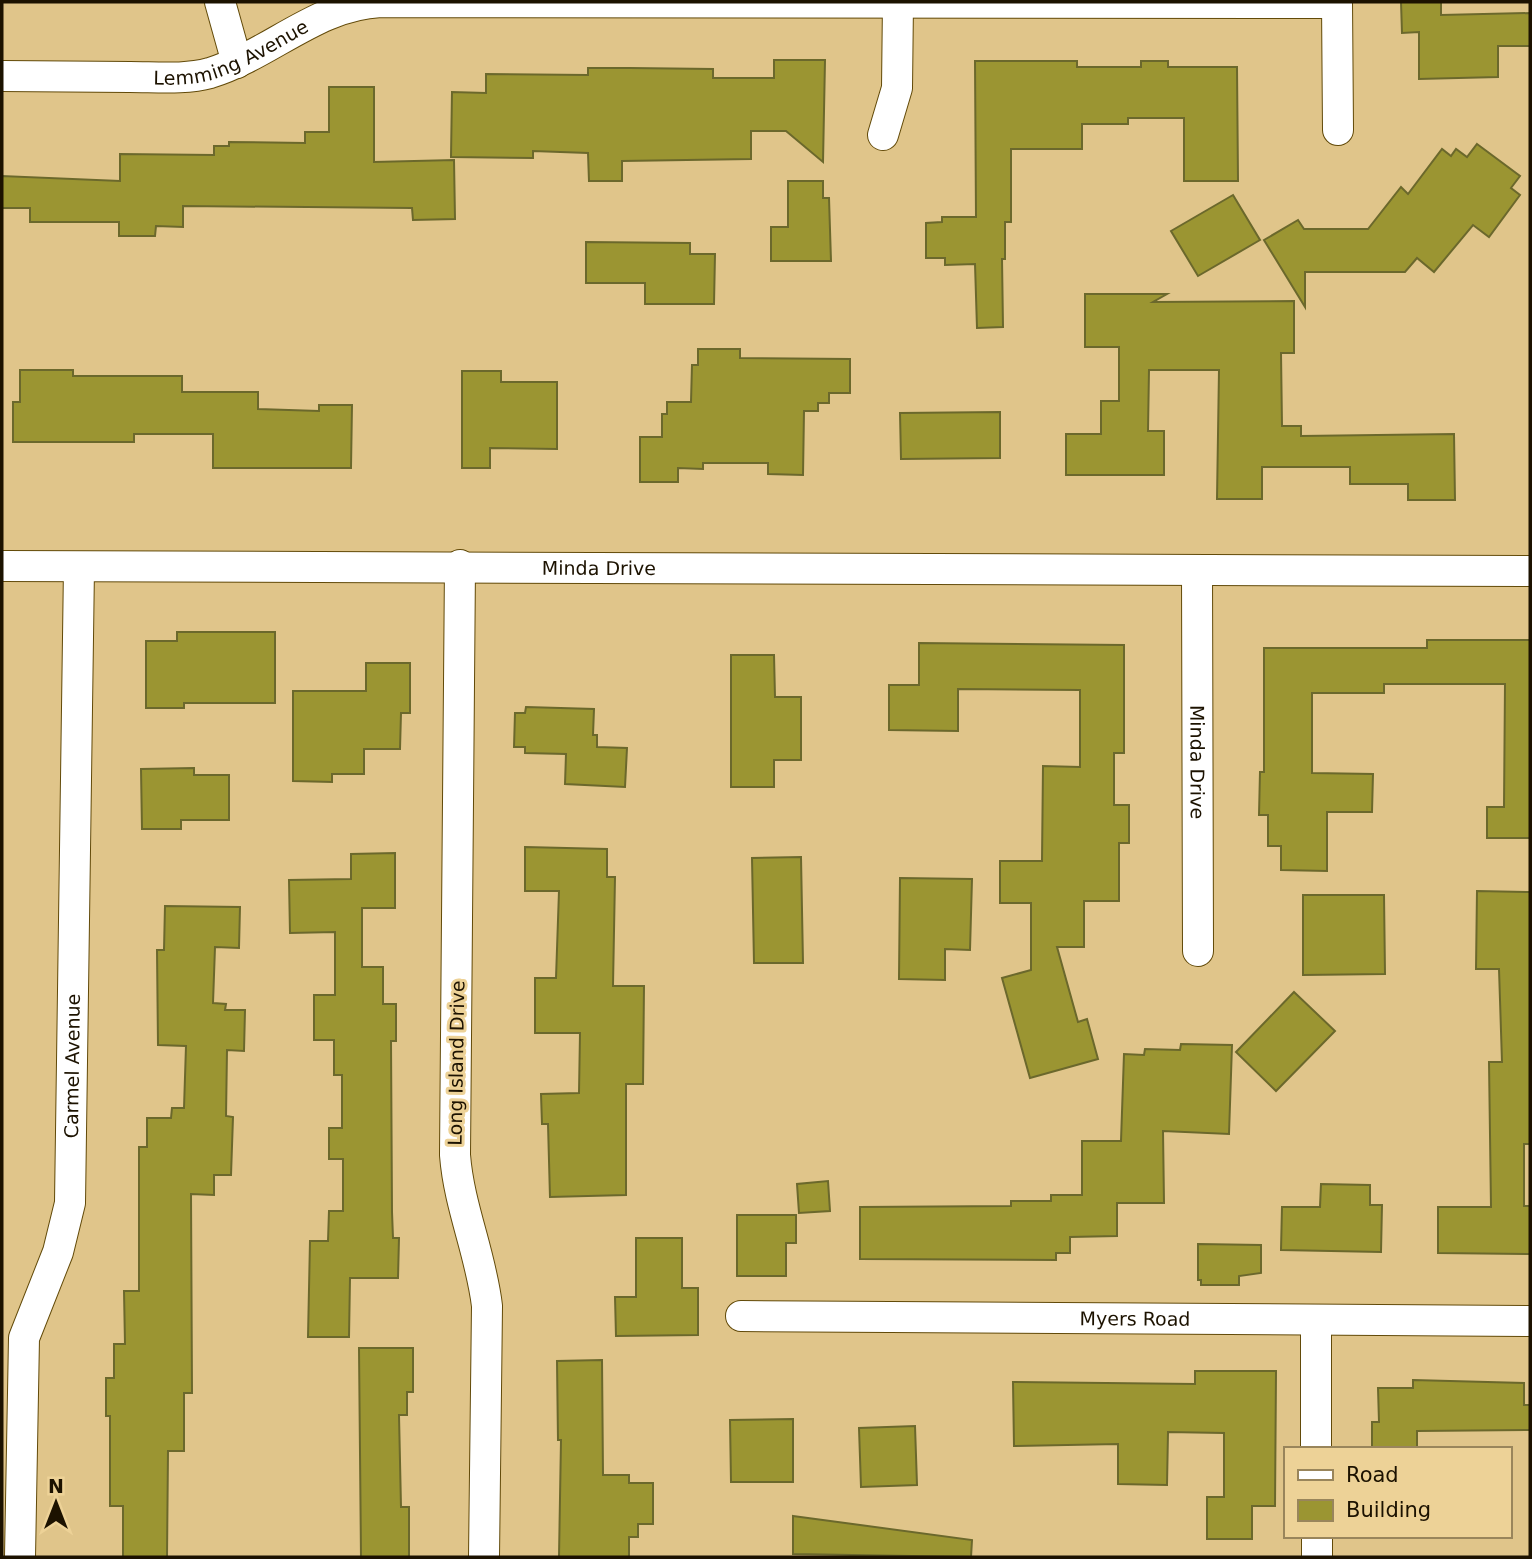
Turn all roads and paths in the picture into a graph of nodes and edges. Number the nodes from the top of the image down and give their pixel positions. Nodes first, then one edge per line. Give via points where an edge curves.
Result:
1 (220, 2) edge
2 (898, 2) edge
3 (1028, 2) edge
4 (1337, 2) edge
5 (237, 63) junction
6 (2, 76) edge
7 (1338, 130) dead end
8 (883, 135) dead end
9 (460, 565) junction
10 (2, 566) edge
11 (79, 567) junction
12 (1197, 570) junction
13 (1530, 571) edge
14 (1198, 951) dead end
15 (741, 1316) dead end
16 (1316, 1320) junction
17 (1530, 1321) edge
18 (1316, 1447) edge
19 (1317, 1538) edge
20 (20, 1557) edge
21 (484, 1557) edge
22 (1317, 1557) edge

1 - 5 street
2 - 3 street, Lemming Avenue
2 - 5 street, Lemming Avenue via 361,3 324,15
2 - 8 street via 897,88
3 - 4 street, Lemming Avenue
4 - 7 street, Lemming Avenue
5 - 6 street, Lemming Avenue via 187,77
9 - 11 street, Minda Drive
9 - 12 street, Minda Drive
9 - 21 street, Long Island Drive via 455,1155 457,1184 487,1306
10 - 11 street, Minda Drive
11 - 20 street, Carmel Avenue via 70,1203 58,1252 24,1338
12 - 13 street, Minda Drive
12 - 14 street, Minda Drive
15 - 16 street, Myers Road
16 - 17 street, Myers Road
16 - 18 street
19 - 22 street

